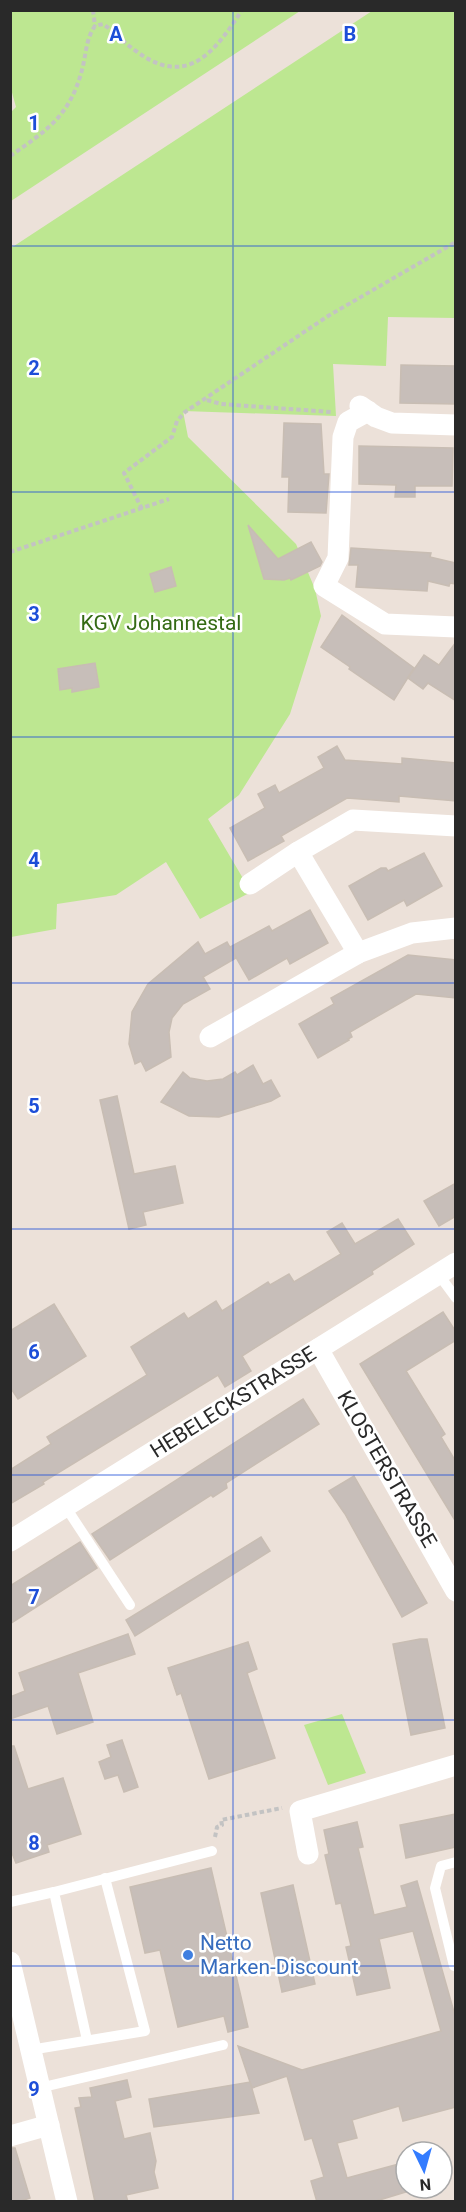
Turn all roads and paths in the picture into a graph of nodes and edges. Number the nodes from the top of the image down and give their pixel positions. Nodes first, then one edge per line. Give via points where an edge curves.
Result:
1 (93, 10) edge
2 (242, 10) edge
3 (95, 26) junction
4 (10, 156) edge
5 (456, 242) edge
6 (206, 399) junction
7 (364, 409) junction
8 (456, 425) edge
9 (170, 499) dead end
10 (142, 509) junction
11 (10, 552) edge
12 (456, 627) edge
13 (456, 826) edge
14 (298, 852) junction
15 (250, 884) dead end
16 (456, 928) edge
17 (358, 953) junction
18 (210, 1037) dead end
19 (447, 1269) edge
20 (456, 1298) edge
21 (318, 1349) junction
22 (65, 1506) junction
23 (10, 1541) edge
24 (450, 1565) edge
25 (456, 1591) edge
26 (130, 1605) dead end
27 (456, 1765) edge
28 (300, 1811) junction
29 (212, 1851) joint
30 (308, 1854) dead end
31 (456, 1862) edge
32 (105, 1878) junction
33 (54, 1892) junction
34 (10, 1902) edge
35 (10, 1962) edge
36 (454, 1966) edge
37 (87, 2040) junction
38 (224, 2045) dead end
39 (30, 2050) junction
40 (39, 2088) junction
41 (49, 2125) junction
42 (10, 2136) edge
43 (67, 2202) edge

1 - 3 path
2 - 3 path via 215,48 199,62 179,67 156,64 103,24
3 - 4 path via 71,102 54,123
5 - 6 path via 328,316
6 - 7 path via 221,404 332,412
6 - 10 path via 185,412 172,437 124,473
7 - 8 street via 392,423
7 - 12 street via 348,422 342,437 338,558 324,586 385,624
9 - 10 path
10 - 11 path
13 - 14 street via 353,820
14 - 15 street
14 - 17 street
16 - 17 street via 412,933
17 - 18 street
19 - 20 lane
19 - 21 street, HEBELECKSTRASSE
21 - 22 street, HEBELECKSTRASSE
21 - 24 street, KLOSTERSTRASSE
22 - 23 street, HEBELECKSTRASSE
22 - 26 lane
24 - 25 street, KLOSTERSTRASSE
27 - 28 street
28 - 29 path via 282,1808 221,1820
28 - 30 street
29 - 32 lane
31 - 36 lane via 441,1866 435,1888
32 - 33 lane
32 - 37 lane via 145,2031
33 - 34 lane
33 - 37 lane
35 - 39 street
37 - 39 lane
38 - 40 lane
39 - 40 street
40 - 41 street
41 - 42 street
41 - 43 street

